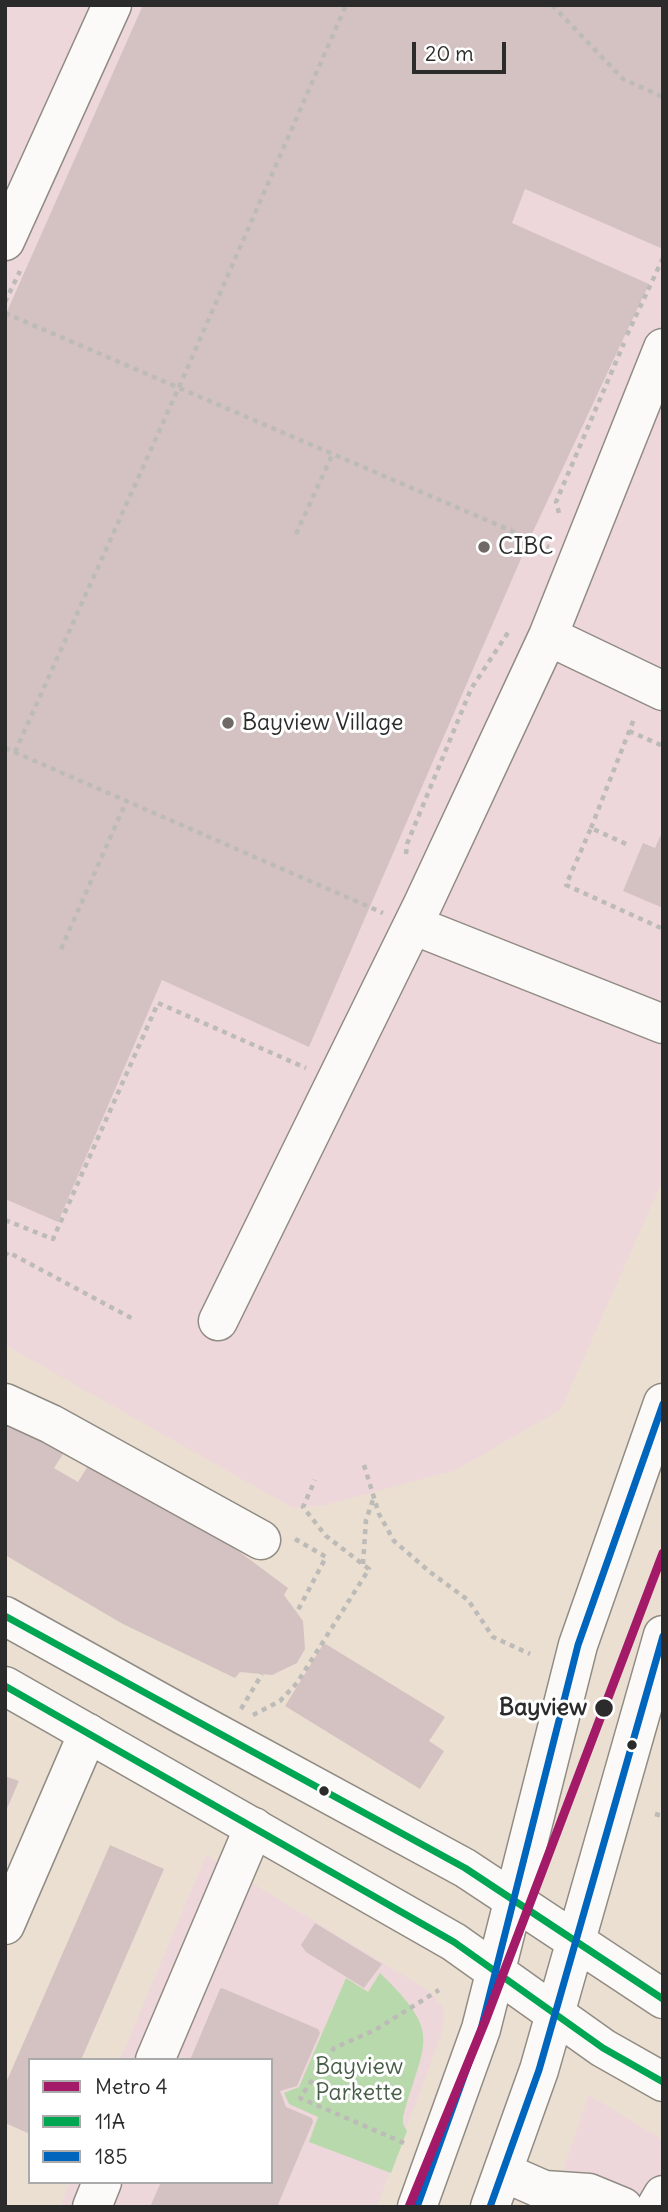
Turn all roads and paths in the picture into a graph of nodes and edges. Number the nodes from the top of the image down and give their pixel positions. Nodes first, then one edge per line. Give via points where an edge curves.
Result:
1 (112, 5) edge
2 (346, 5) edge
3 (552, 5) edge
4 (663, 97) edge
5 (5, 241) edge
6 (663, 258) edge
7 (5, 313) edge
8 (663, 348) edge
9 (179, 387) junction
10 (333, 453) junction
11 (562, 524) dead end
12 (296, 534) dead end
13 (546, 559) dead end
14 (511, 629) dead end
15 (548, 636) junction
16 (663, 691) edge
17 (634, 719) dead end
18 (629, 730) junction
19 (663, 746) edge
20 (5, 748) edge
21 (15, 752) junction
22 (126, 802) junction
23 (591, 828) junction
24 (626, 844) dead end
25 (405, 865) dead end
26 (391, 916) junction
27 (663, 929) edge
28 (61, 949) dead end
29 (663, 1024) edge
30 (310, 1058) dead end
31 (5, 1220) edge
32 (5, 1256) edge
33 (135, 1320) dead end
34 (218, 1321) dead end
35 (663, 1402) edge
36 (5, 1403) edge
37 (364, 1465) dead end
38 (315, 1480) dead end
39 (374, 1496) junction
40 (274, 1537) joint
41 (362, 1563) junction
42 (297, 1612) dead end
43 (5, 1616) edge
44 (663, 1635) edge
45 (530, 1654) dead end
46 (262, 1674) dead end
47 (5, 1686) edge
48 (655, 1692) edge
49 (241, 1710) dead end
50 (252, 1715) dead end
51 (88, 1733) junction
52 (655, 1814) dead end
53 (663, 1816) edge
54 (254, 1827) junction
55 (515, 1899) junction
56 (5, 1925) edge
57 (576, 1940) junction
58 (496, 1971) junction
59 (439, 1990) dead end
60 (663, 1999) edge
61 (556, 2014) junction
62 (156, 2058) edge
63 (663, 2082) edge
64 (408, 2144) dead end
65 (102, 2184) edge
66 (496, 2189) edge
67 (663, 2195) edge
68 (592, 2202) edge
69 (92, 2207) edge
70 (417, 2207) edge
71 (656, 2207) edge

1 - 5 main road
2 - 9 path
3 - 4 path via 623,79
6 - 11 path via 556,502
7 - 9 path
8 - 15 main road
9 - 10 path
9 - 21 path
10 - 12 path
10 - 13 path via 552,548
14 - 25 path via 471,689 407,844
15 - 16 main road
15 - 26 main road
17 - 18 path
18 - 19 path
18 - 23 path
20 - 21 path
21 - 22 path
22 - 26 path
22 - 28 path
23 - 24 path
23 - 27 path via 566,885
26 - 29 main road
26 - 34 main road
30 - 31 path via 306,1068 158,1003 53,1239
32 - 33 path via 8,1252
35 - 55 main road via 579,1645
36 - 40 main road
37 - 39 path
38 - 41 path via 303,1507 326,1536
39 - 41 path via 366,1520
39 - 45 path via 394,1541 468,1600 493,1637
40 - 42 path via 326,1557
41 - 50 path via 369,1569 297,1683 279,1701
43 - 55 main road
44 - 48 main road
46 - 49 path
47 - 51 main road
48 - 57 main road
51 - 54 main road
51 - 56 main road
52 - 53 path
54 - 58 main road
54 - 62 main road
55 - 57 main road
55 - 58 main road
57 - 60 main road
57 - 61 main road
58 - 61 main road
58 - 70 main road via 481,2029
59 - 64 path via 375,2030 334,2048 300,2098
61 - 63 main road
61 - 66 main road
65 - 69 main road
66 - 68 main road via 544,2190
67 - 71 main road

